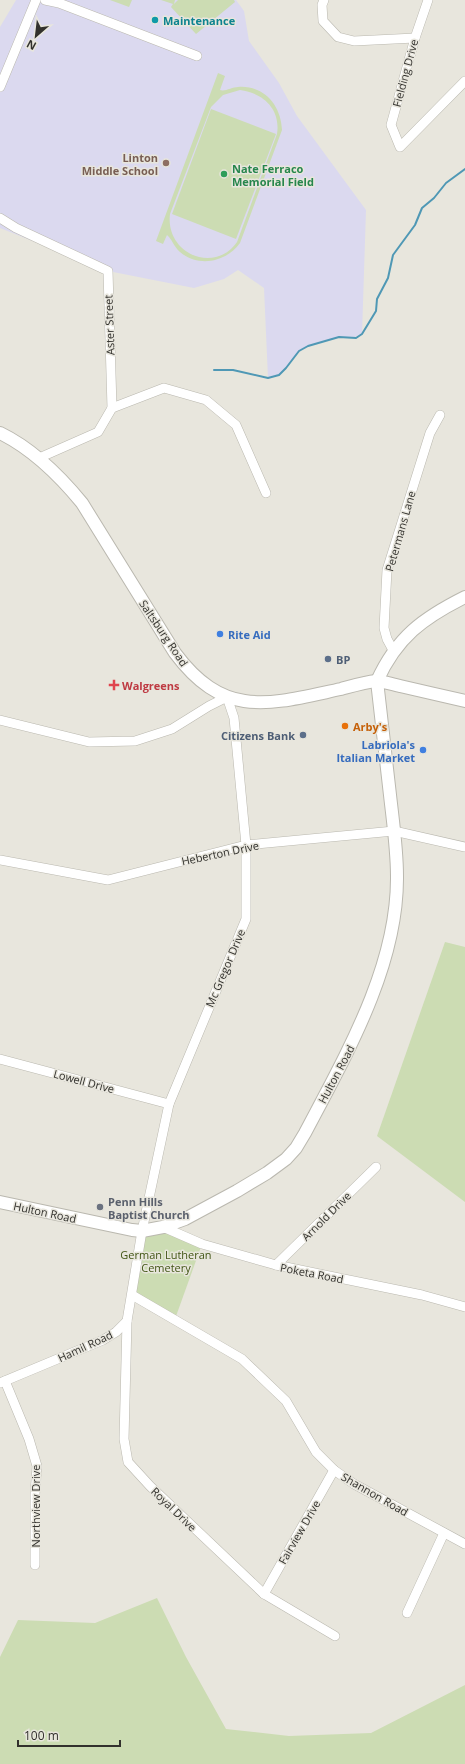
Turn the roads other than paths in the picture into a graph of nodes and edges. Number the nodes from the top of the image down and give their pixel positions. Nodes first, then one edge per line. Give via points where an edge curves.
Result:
1 (36, 0) edge
2 (45, 0) edge
3 (324, 0) edge
4 (428, 0) edge
5 (415, 38) junction
6 (197, 56) dead end
7 (2, 78) edge
8 (465, 81) edge
9 (0, 87) edge
10 (0, 218) edge
11 (112, 408) junction
12 (440, 415) dead end
13 (0, 433) edge
14 (39, 458) junction
15 (266, 493) dead end
16 (465, 597) edge
17 (393, 650) junction
18 (377, 681) junction
19 (228, 697) junction
20 (465, 701) edge
21 (0, 720) edge
22 (394, 831) junction
23 (246, 846) junction
24 (465, 847) edge
25 (0, 860) edge
26 (0, 1059) edge
27 (169, 1104) junction
28 (376, 1167) dead end
29 (0, 1202) edge
30 (163, 1227) junction
31 (142, 1231) junction
32 (276, 1266) junction
33 (132, 1295) junction
34 (465, 1307) edge
35 (127, 1321) junction
36 (3, 1382) edge
37 (334, 1470) junction
38 (444, 1534) junction
39 (465, 1544) edge
40 (35, 1565) dead end
41 (264, 1594) junction
42 (407, 1613) dead end
43 (335, 1636) dead end

1 - 7 street
2 - 6 street via 59,3
3 - 5 street via 324,21 338,37 354,40
4 - 5 street, Fielding Drive
5 - 8 street, Fielding Drive via 391,125 400,147
7 - 9 street
10 - 11 street, Aster Street via 108,271
11 - 14 street via 98,432
11 - 15 street via 164,388 206,400 236,425
12 - 17 street, Petermans Lane via 430,433 387,570 384,628
13 - 14 main road, Saltsburg Road via 26,447
14 - 19 main road, Saltsburg Road via 82,503 184,666 210,689
16 - 17 main road via 422,622
17 - 18 main road
18 - 19 main road, Saltsburg Road via 280,702 251,703
18 - 20 main road, Saltsburg Road
18 - 22 main road, Hulton Road
19 - 21 street via 172,729 134,742 89,742
19 - 23 street, Mc Gregor Drive via 234,718
22 - 23 street, Heberton Drive
22 - 24 street, Heberton Drive
22 - 30 main road, Hulton Road via 397,877 388,944 360,1027 305,1133 286,1159 267,1173 185,1219
23 - 25 street, Heberton Drive via 108,880
23 - 27 street, Mc Gregor Drive via 246,919
26 - 27 street, Lowell Drive
27 - 31 street, Mc Gregor Drive
28 - 32 street, Arnold Drive
29 - 31 main road, Hulton Road
30 - 31 main road, Hulton Road
30 - 32 street, Poketa Road via 202,1244
31 - 33 street
32 - 34 street, Poketa Road via 422,1295
33 - 35 street
33 - 37 street, Shannon Road via 242,1359 286,1401 316,1452
35 - 36 street, Hamil Road via 103,1340
35 - 41 street, Royal Drive via 124,1439 128,1462
36 - 40 street, Northview Drive via 30,1439 37,1466
37 - 38 street, Shannon Road via 354,1484
37 - 41 street, Fairview Drive
38 - 39 street, Shannon Road
38 - 42 street
41 - 43 street, Royal Drive

